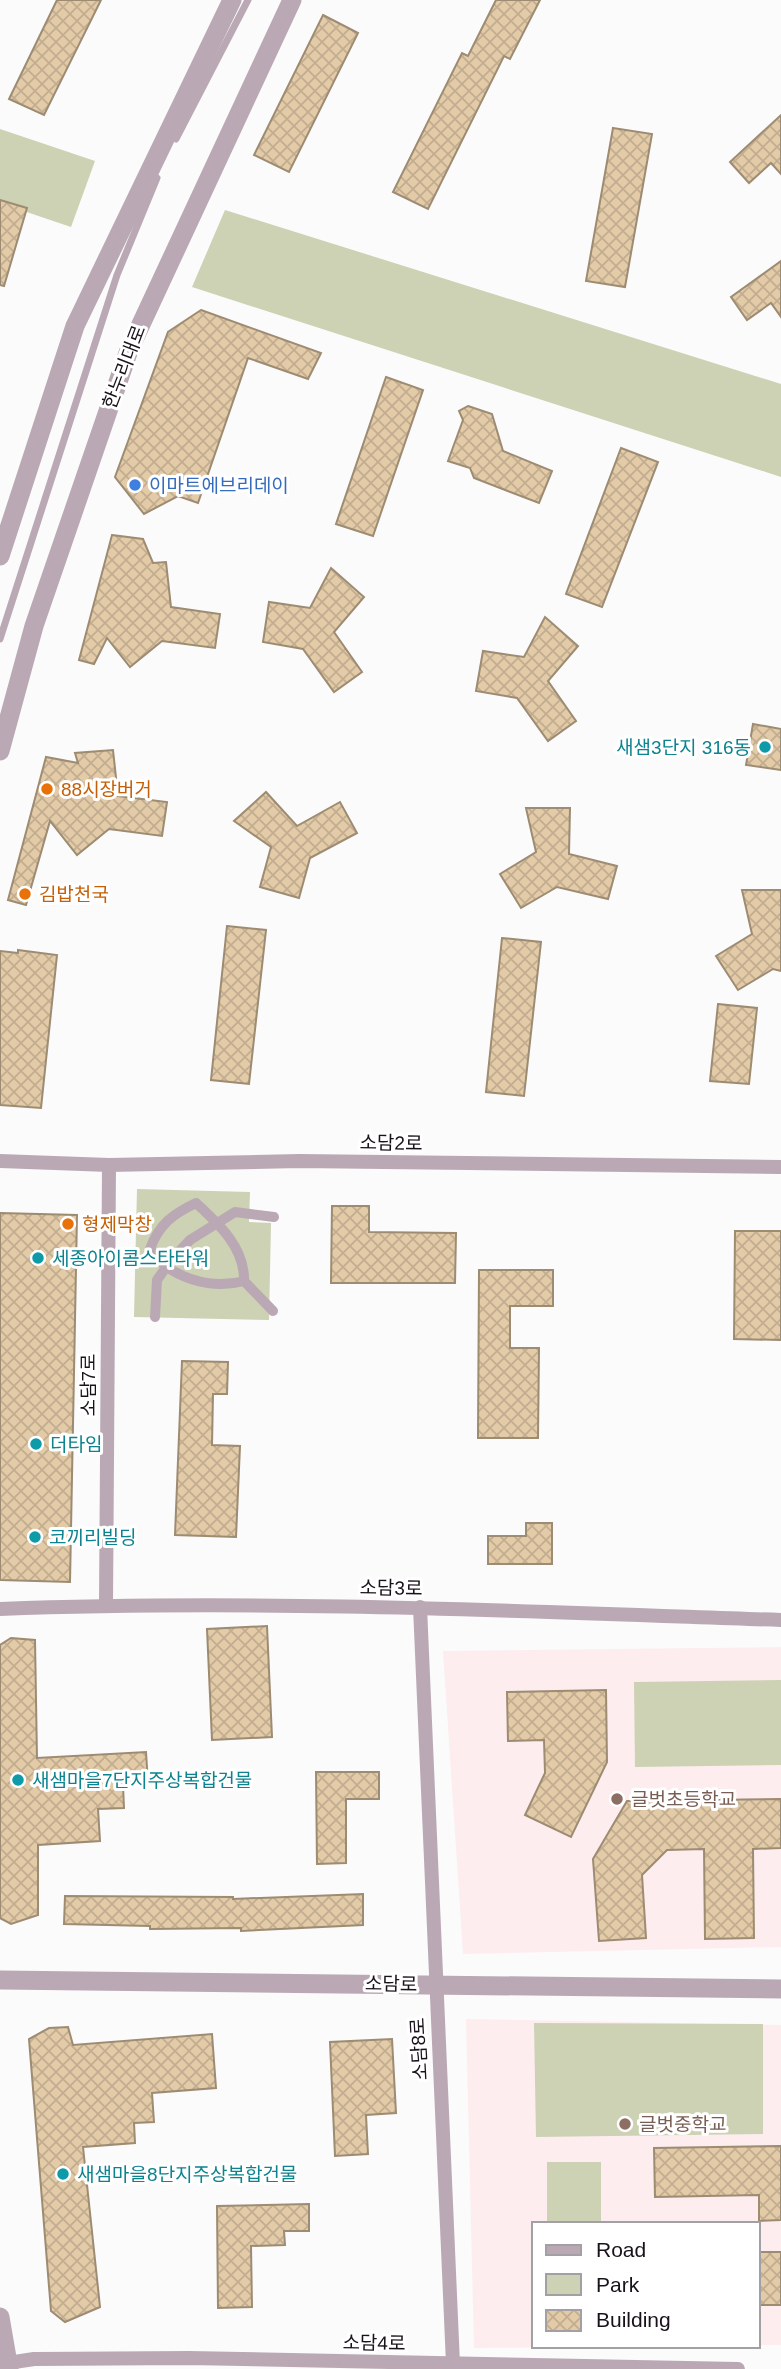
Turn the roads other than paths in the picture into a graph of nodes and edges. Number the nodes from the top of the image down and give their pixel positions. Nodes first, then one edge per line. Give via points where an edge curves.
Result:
1 (232, 0) edge
2 (248, 0) edge
3 (292, 0) edge
4 (0, 556) edge
5 (0, 639) edge
6 (0, 751) edge
7 (0, 1161) edge
8 (109, 1166) junction
9 (781, 1167) edge
10 (274, 1217) dead end
11 (216, 1222) junction
12 (168, 1269) junction
13 (244, 1281) junction
14 (273, 1311) dead end
15 (155, 1317) dead end
16 (106, 1605) junction
17 (420, 1607) junction
18 (0, 1609) edge
19 (781, 1620) edge
20 (0, 1980) edge
21 (436, 1984) junction
22 (781, 1989) edge
23 (0, 2317) edge
24 (189, 2364) edge
25 (453, 2364) junction
26 (9, 2366) edge
27 (738, 2369) edge

1 - 4 street via 75,326
2 - 5 lane via 162,165 117,275
3 - 6 street, 한누리대로 via 128,350 34,626
7 - 8 street, 소담2로
8 - 9 street, 소담2로 via 300,1161
8 - 16 street, 소담7로
10 - 11 street via 236,1212
11 - 12 street via 190,1240
11 - 12 street via 196,1203 164,1222 150,1249
11 - 13 street via 244,1266
12 - 13 street via 213,1285
12 - 15 street via 157,1280
13 - 14 street
16 - 17 street, 소담3로
16 - 18 street, 소담3로
17 - 19 street, 소담3로
17 - 21 street, 소담8로
20 - 21 street, 소담로
21 - 22 street, 소담로
21 - 25 street, 소담8로
23 - 26 street
24 - 25 street, 소담4로
24 - 26 street, 소담4로 via 34,2359
25 - 27 street, 소담4로

